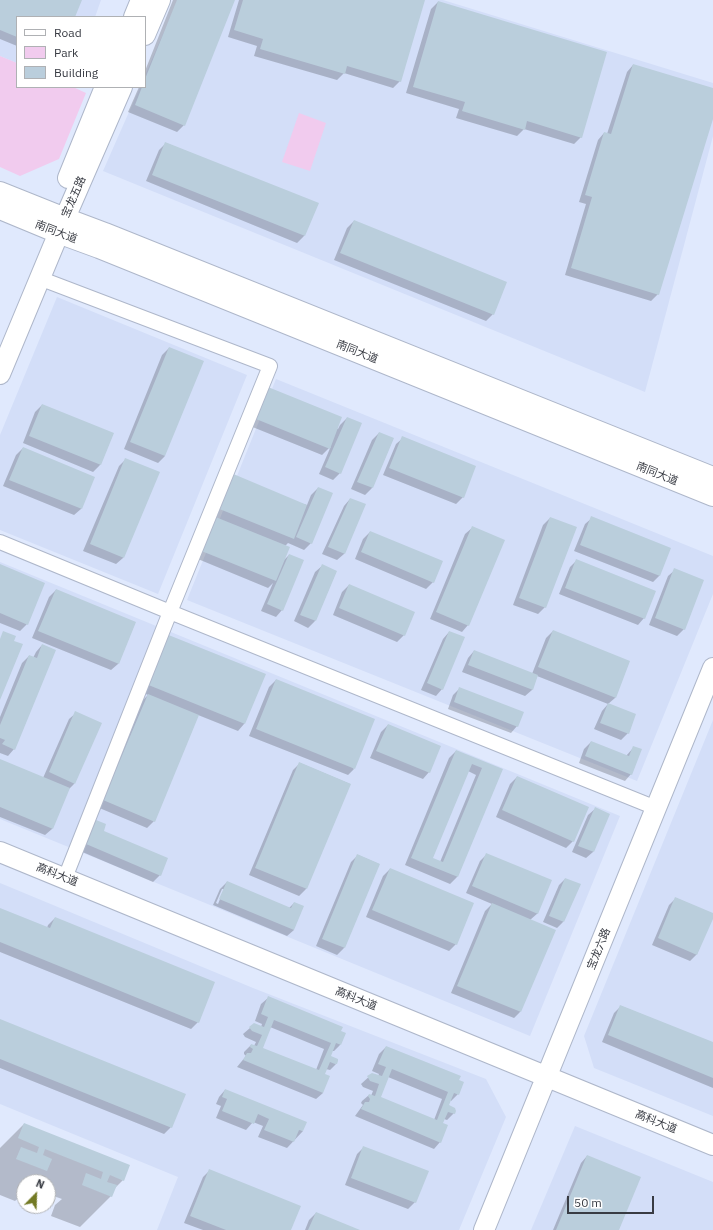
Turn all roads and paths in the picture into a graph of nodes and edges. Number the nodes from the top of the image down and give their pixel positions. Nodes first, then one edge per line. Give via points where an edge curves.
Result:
1 (141, 0) edge
2 (160, 0) edge
3 (134, 16) edge
4 (146, 33) edge
5 (105, 88) edge
6 (122, 88) edge
7 (0, 192) edge
8 (0, 209) edge
9 (56, 223) junction
10 (40, 278) junction
11 (0, 342) edge
12 (0, 374) edge
13 (713, 477) edge
14 (713, 496) edge
15 (0, 542) edge
16 (170, 612) junction
17 (713, 668) edge
18 (656, 808) junction
19 (0, 852) edge
20 (65, 878) junction
21 (547, 1077) junction
22 (713, 1145) edge
23 (484, 1230) edge

1 - 3 street
2 - 4 street
5 - 9 street, 宝龙五路
6 - 9 street, 宝龙五路
7 - 9 street, 南同大道
8 - 9 street, 南同大道
9 - 10 street, 宝龙五路
9 - 11 street, 宝龙五路
9 - 13 street, 南同大道 via 105,233
9 - 14 street, 南同大道 via 99,248
10 - 12 street, 宝龙五路
10 - 16 street via 270,366
15 - 16 street
16 - 18 street
16 - 20 street
17 - 18 street, 宝龙六路
18 - 21 street, 宝龙六路
19 - 20 street, 高科大道
20 - 21 street, 高科大道
21 - 22 street, 高科大道
21 - 23 street, 宝龙六路

